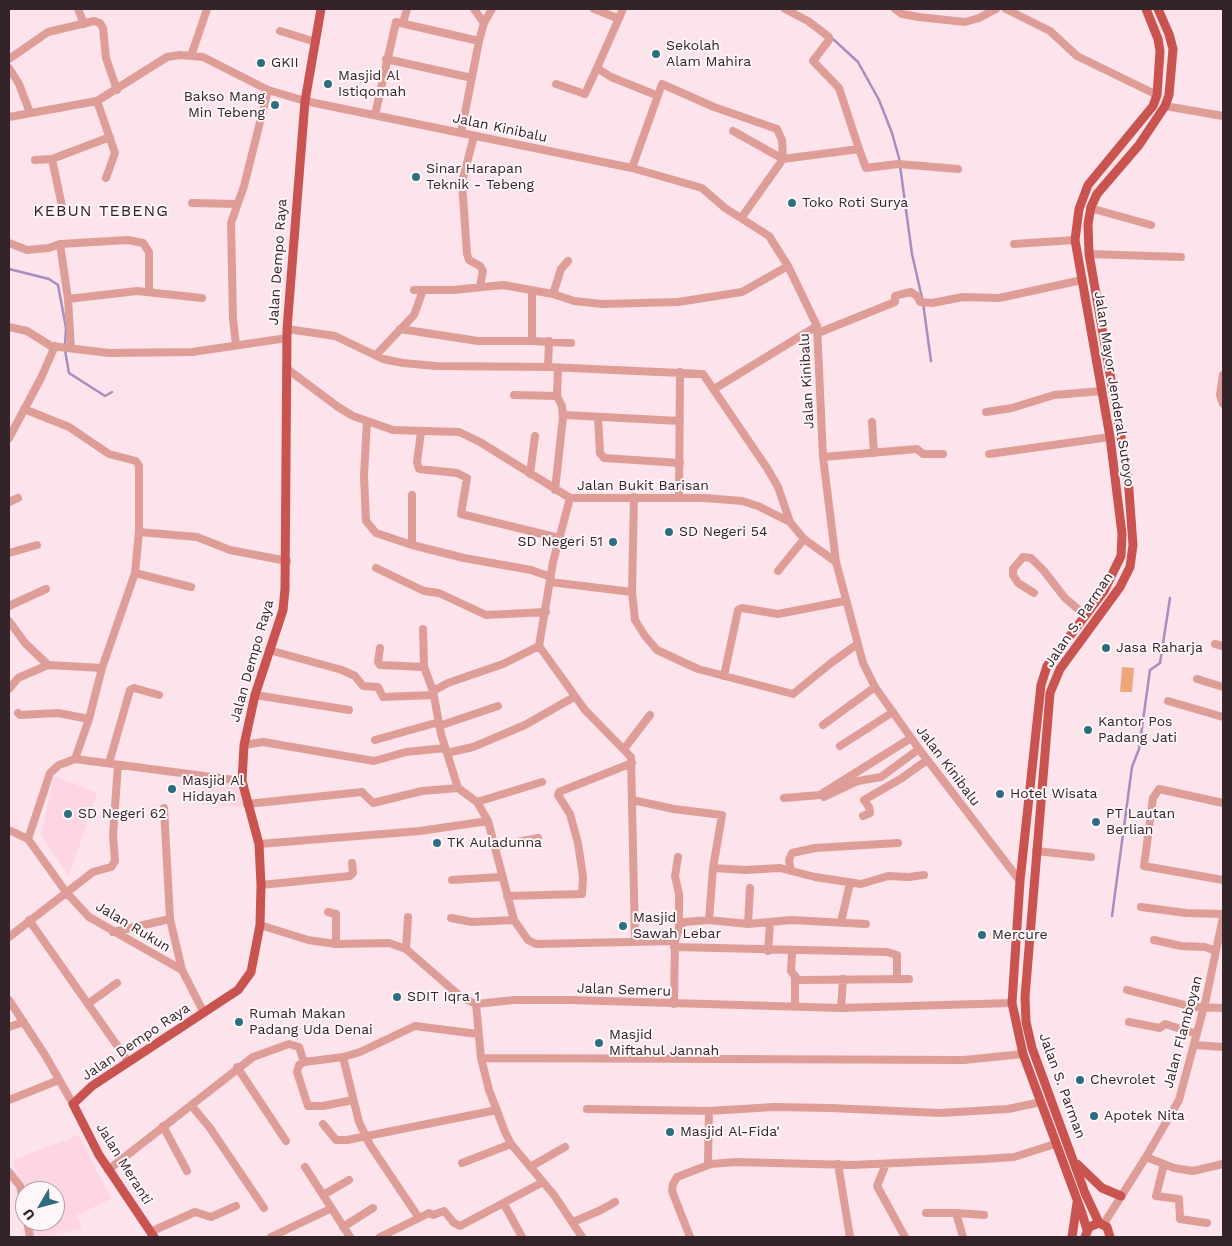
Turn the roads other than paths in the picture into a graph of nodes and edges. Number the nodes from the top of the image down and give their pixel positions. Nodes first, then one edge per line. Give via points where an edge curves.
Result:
1 (78, 9) edge
2 (207, 9) edge
3 (321, 9) edge
4 (406, 9) edge
5 (474, 9) edge
6 (492, 9) edge
7 (594, 9) edge
8 (623, 9) edge
9 (786, 9) edge
10 (895, 9) edge
11 (996, 9) edge
12 (1146, 9) edge
13 (1158, 9) edge
14 (1012, 10) edge
15 (617, 18) junction
16 (403, 23) junction
17 (484, 23) junction
18 (84, 24) junction
19 (280, 31) dead end
20 (479, 41) junction
21 (316, 42) junction
22 (191, 56) junction
23 (9, 59) edge
24 (386, 59) junction
25 (9, 68) edge
26 (597, 68) junction
27 (472, 78) junction
28 (556, 84) dead end
29 (117, 90) junction
30 (268, 90) junction
31 (656, 95) junction
32 (1157, 95) junction
33 (97, 101) junction
34 (305, 101) junction
35 (1165, 106) junction
36 (30, 113) junction
37 (375, 115) junction
38 (1223, 116) edge
39 (9, 117) edge
40 (734, 131) dead end
41 (461, 132) junction
42 (474, 136) junction
43 (110, 137) junction
44 (860, 149) junction
45 (52, 159) junction
46 (783, 159) junction
47 (35, 160) dead end
48 (632, 168) junction
49 (958, 169) dead end
50 (106, 178) dead end
51 (192, 203) dead end
52 (237, 204) junction
53 (62, 206) dead end
54 (1090, 208) junction
55 (742, 217) junction
56 (1151, 225) dead end
57 (1075, 240) junction
58 (9, 243) edge
59 (60, 244) junction
60 (1014, 244) dead end
61 (1089, 254) junction
62 (1181, 257) dead end
63 (568, 261) dead end
64 (788, 266) junction
65 (1082, 280) junction
66 (480, 286) junction
67 (414, 290) dead end
68 (424, 290) junction
69 (532, 291) junction
70 (149, 292) junction
71 (553, 294) junction
72 (202, 298) dead end
73 (68, 299) junction
74 (9, 327) edge
75 (400, 329) junction
76 (818, 329) junction
77 (287, 333) junction
78 (532, 341) junction
79 (549, 342) junction
80 (571, 342) dead end
81 (236, 345) junction
82 (57, 347) junction
83 (71, 348) junction
84 (376, 356) junction
85 (548, 367) junction
86 (286, 368) junction
87 (558, 368) junction
88 (680, 372) junction
89 (1223, 375) edge
90 (1111, 378) junction
91 (1101, 379) junction
92 (714, 389) junction
93 (1102, 391) junction
94 (514, 395) dead end
95 (557, 396) junction
96 (1223, 404) edge
97 (24, 409) junction
98 (986, 412) dead end
99 (563, 417) junction
100 (598, 417) junction
101 (680, 420) junction
102 (368, 421) junction
103 (872, 422) dead end
104 (421, 432) junction
105 (535, 436) dead end
106 (1110, 437) junction
107 (9, 438) edge
108 (874, 453) junction
109 (943, 454) dead end
110 (989, 454) dead end
111 (823, 457) junction
112 (680, 463) junction
113 (530, 474) junction
114 (554, 490) junction
115 (412, 494) dead end
116 (18, 498) dead end
117 (570, 498) junction
118 (634, 498) junction
119 (679, 498) junction
120 (9, 502) edge
121 (790, 522) junction
122 (139, 532) junction
123 (559, 538) junction
124 (804, 539) junction
125 (37, 545) dead end
126 (412, 545) junction
127 (9, 553) edge
128 (286, 561) junction
129 (836, 562) junction
130 (376, 568) dead end
131 (778, 571) dead end
132 (135, 573) junction
133 (551, 579) junction
134 (191, 587) dead end
135 (46, 589) dead end
136 (632, 592) junction
137 (1034, 593) dead end
138 (845, 601) junction
139 (9, 606) edge
140 (546, 612) junction
141 (1086, 616) junction
142 (9, 621) edge
143 (423, 629) dead end
144 (856, 645) junction
145 (539, 646) junction
146 (380, 648) dead end
147 (269, 650) junction
148 (48, 665) junction
149 (424, 667) junction
150 (102, 668) junction
151 (724, 676) junction
152 (1197, 680) dead end
153 (875, 687) junction
154 (1223, 687) edge
155 (9, 689) edge
156 (433, 693) junction
157 (159, 695) dead end
158 (255, 695) junction
159 (574, 697) junction
160 (1168, 701) dead end
161 (498, 706) dead end
162 (350, 710) dead end
163 (893, 712) junction
164 (18, 713) dead end
165 (650, 715) dead end
166 (1223, 717) edge
167 (89, 720) junction
168 (439, 724) junction
169 (823, 725) dead end
170 (911, 738) junction
171 (375, 740) dead end
172 (244, 744) junction
173 (840, 746) dead end
174 (624, 749) junction
175 (919, 749) junction
176 (446, 750) junction
177 (75, 760) junction
178 (927, 760) junction
179 (109, 763) junction
180 (632, 763) junction
181 (118, 765) junction
182 (1031, 778) joint
183 (242, 781) junction
184 (542, 782) dead end
185 (458, 788) junction
186 (812, 796) junction
187 (784, 798) dead end
188 (632, 800) junction
189 (477, 802) junction
190 (1223, 803) edge
191 (247, 804) junction
192 (164, 808) dead end
193 (863, 816) dead end
194 (488, 821) junction
195 (9, 830) edge
196 (538, 838) dead end
197 (28, 839) junction
198 (898, 843) dead end
199 (259, 844) junction
200 (496, 846) junction
201 (1036, 851) junction
202 (678, 857) dead end
203 (1092, 857) dead end
204 (352, 863) dead end
205 (713, 868) junction
206 (791, 871) junction
207 (924, 874) dead end
208 (501, 877) junction
209 (452, 880) dead end
210 (1223, 880) edge
211 (1020, 882) junction
212 (850, 883) junction
213 (261, 885) junction
214 (750, 888) dead end
215 (66, 892) junction
216 (507, 896) junction
217 (1141, 907) dead end
218 (328, 912) dead end
219 (408, 917) dead end
220 (170, 918) junction
221 (451, 918) dead end
222 (1223, 919) edge
223 (29, 920) junction
224 (514, 920) junction
225 (709, 920) junction
226 (841, 922) junction
227 (770, 923) junction
228 (748, 924) junction
229 (866, 924) dead end
230 (260, 925) junction
231 (679, 928) junction
232 (113, 932) junction
233 (9, 937) edge
234 (1154, 940) dead end
235 (635, 942) junction
236 (336, 944) junction
237 (675, 944) junction
238 (406, 949) junction
239 (768, 951) junction
240 (1216, 951) junction
241 (792, 952) junction
242 (1214, 964) junction
243 (1223, 964) edge
244 (182, 970) junction
245 (796, 978) junction
246 (843, 979) junction
247 (897, 979) junction
248 (909, 980) dead end
249 (117, 983) dead end
250 (1127, 990) dead end
251 (9, 1000) edge
252 (89, 1003) junction
253 (1012, 1003) junction
254 (476, 1004) junction
255 (674, 1004) junction
256 (795, 1007) junction
257 (842, 1008) junction
258 (1204, 1008) junction
259 (1223, 1008) edge
260 (204, 1013) junction
261 (24, 1022) junction
262 (1129, 1022) dead end
263 (9, 1027) edge
264 (478, 1034) junction
265 (1197, 1034) junction
266 (1195, 1045) junction
267 (1223, 1047) edge
268 (1023, 1054) junction
269 (343, 1057) junction
270 (481, 1058) junction
271 (128, 1061) junction
272 (304, 1062) junction
273 (237, 1068) junction
274 (59, 1080) junction
275 (9, 1100) edge
276 (353, 1100) junction
277 (1041, 1102) junction
278 (73, 1104) junction
279 (191, 1105) junction
280 (587, 1109) dead end
281 (497, 1110) junction
282 (709, 1111) junction
283 (323, 1124) dead end
284 (163, 1126) junction
285 (366, 1136) junction
286 (286, 1141) dead end
287 (511, 1144) junction
288 (1055, 1144) junction
289 (565, 1147) dead end
290 (1146, 1157) junction
291 (1075, 1162) junction
292 (462, 1163) dead end
293 (711, 1164) junction
294 (838, 1164) junction
295 (886, 1164) junction
296 (1164, 1164) junction
297 (1223, 1164) edge
298 (305, 1167) dead end
299 (530, 1167) junction
300 (108, 1170) junction
301 (187, 1171) dead end
302 (349, 1180) dead end
303 (543, 1182) junction
304 (323, 1195) junction
305 (1121, 1196) junction
306 (1077, 1201) junction
307 (614, 1202) dead end
308 (504, 1204) junction
309 (236, 1206) dead end
310 (264, 1208) dead end
311 (373, 1208) dead end
312 (330, 1209) junction
313 (926, 1213) dead end
314 (956, 1213) junction
315 (984, 1215) dead end
316 (419, 1218) junction
317 (573, 1222) junction
318 (1207, 1223) dead end
319 (1101, 1224) junction
320 (343, 1227) junction
321 (152, 1234) edge
322 (1086, 1234) edge
323 (271, 1237) edge
324 (350, 1237) edge
325 (380, 1237) edge
326 (522, 1237) edge
327 (582, 1237) edge
328 (690, 1237) edge
329 (850, 1237) edge
330 (905, 1237) edge
331 (963, 1237) edge
332 (1072, 1237) edge
333 (1110, 1237) edge

1 - 18 street
2 - 22 street
3 - 21 main road, Jalan Dempo Raya
4 - 16 street
5 - 17 street
6 - 17 street
7 - 15 street
8 - 15 street
9 - 44 street via 829,37 813,61 839,88
10 - 11 street via 902,14 965,22
12 - 32 main road, Jalan Mayor Jenderal Sutoyo via 1160,51
13 - 35 main road via 1173,49
14 - 32 street via 1050,30 1077,56
15 - 26 street
16 - 20 street
16 - 24 street via 394,23
17 - 20 street
18 - 23 street via 48,32
18 - 29 street via 94,21 102,25 106,58
19 - 21 street
20 - 27 street
21 - 34 main road, Jalan Dempo Raya
22 - 29 street via 167,58
22 - 30 street, Jalan Kinibalu via 209,59
24 - 27 street
24 - 37 street
25 - 36 street
26 - 28 street via 585,94
26 - 31 street
27 - 41 street
29 - 33 street
30 - 34 street, Jalan Kinibalu
30 - 52 street
31 - 46 street via 664,84 714,107 776,129 782,140
31 - 48 street
32 - 57 main road, Jalan Mayor Jenderal Sutoyo via 1154,106 1088,185 1078,209
33 - 36 street
33 - 43 street
34 - 37 street, Jalan Kinibalu
34 - 77 main road, Jalan Dempo Raya
35 - 38 street
35 - 54 main road, Jalan S. Parman via 1139,145 1097,194
36 - 39 street
37 - 41 street, Jalan Kinibalu
40 - 46 street
41 - 42 street, Jalan Kinibalu
42 - 48 street, Jalan Kinibalu
42 - 66 street via 462,182 467,254 469,260 480,266
43 - 45 street
43 - 50 street via 115,156
44 - 46 street
44 - 49 street via 866,168 898,164
45 - 47 street
45 - 53 street
46 - 55 street
48 - 55 street, Jalan Kinibalu via 702,188 725,208
51 - 52 street
52 - 81 street via 232,217 230,246
54 - 56 street
54 - 61 main road, Jalan S. Parman
55 - 64 street, Jalan Kinibalu via 769,236
57 - 60 street
57 - 65 main road, Jalan Mayor Jenderal Sutoyo
58 - 59 street via 27,250
59 - 70 street via 128,240 143,243 149,252
59 - 73 street
61 - 62 street
61 - 90 main road, Jalan S. Parman
63 - 71 street via 561,269
64 - 71 street via 742,292 678,302 602,304 574,301
64 - 76 street, Jalan Kinibalu
65 - 76 street via 999,298 962,297 922,302 911,292 897,295 895,302
65 - 91 main road, Jalan Mayor Jenderal Sutoyo
66 - 68 street
66 - 69 street via 503,285
67 - 68 street
68 - 75 street via 417,310
69 - 71 street
69 - 78 street
70 - 72 street
70 - 73 street
73 - 83 street
74 - 82 street via 27,331
75 - 78 street via 478,341
75 - 84 street
76 - 92 street
76 - 111 street, Jalan Kinibalu
77 - 81 street
77 - 84 street via 335,336
77 - 86 main road, Jalan Dempo Raya
78 - 79 street
79 - 80 street
79 - 85 street
81 - 83 street via 192,352 126,354
82 - 83 street
82 - 97 street
84 - 85 street via 436,366
85 - 87 street
86 - 102 street, Jalan Bukit Barisan via 338,407
86 - 128 main road, Jalan Dempo Raya
87 - 88 street
87 - 95 street
88 - 92 street via 703,374
88 - 101 street
89 - 96 street via 1220,395
90 - 91 main road
90 - 201 main road, Jalan S. Parman via 1128,477 1133,544 1130,567 1056,678 1050,693
91 - 93 main road, Jalan Mayor Jenderal Sutoyo
92 - 121 street via 778,487
93 - 98 street via 1054,395
93 - 106 main road, Jalan Mayor Jenderal Sutoyo
94 - 95 street
95 - 99 street
97 - 107 street
97 - 122 street via 68,427 109,454 136,461 139,466
99 - 100 street
99 - 114 street
100 - 101 street
100 - 112 street via 600,453 604,458
101 - 112 street
102 - 104 street, Jalan Bukit Barisan via 393,430
102 - 126 street via 364,476 366,521 376,533
103 - 108 street
104 - 113 street, Jalan Bukit Barisan via 459,432
104 - 123 street via 419,469 457,473 467,478 461,514
105 - 113 street
106 - 110 street
106 - 141 main road, Jalan Mayor Jenderal Sutoyo via 1122,534 1121,556 1110,582
108 - 109 street via 917,449 923,454
108 - 111 street
111 - 129 street, Jalan Kinibalu
112 - 119 street
113 - 114 street, Jalan Bukit Barisan
114 - 117 street, Jalan Bukit Barisan
115 - 126 street
116 - 120 street
117 - 118 street, Jalan Bukit Barisan
117 - 123 street
118 - 119 street, Jalan Bukit Barisan
118 - 136 street
119 - 121 street, Jalan Bukit Barisan via 742,501
121 - 124 street, Jalan Bukit Barisan
122 - 128 street via 198,537 239,552
122 - 132 street
123 - 133 street
124 - 129 street, Jalan Bukit Barisan
124 - 131 street
125 - 127 street
126 - 133 street via 531,570
128 - 147 main road, Jalan Dempo Raya via 283,610
129 - 138 street, Jalan Kinibalu
130 - 140 street via 486,615
132 - 134 street
132 - 150 street
133 - 136 street
133 - 140 street
135 - 139 street
136 - 151 street via 635,620 657,650 698,669
137 - 141 street via 1018,583 1013,574 1013,569 1023,557 1031,558 1065,598
138 - 144 street, Jalan Kinibalu
138 - 151 street via 778,614 738,610
140 - 145 street
141 - 182 main road, Jalan Mayor Jenderal Sutoyo via 1047,666 1043,677
142 - 148 street via 30,649
143 - 149 street
144 - 151 street via 794,694
144 - 153 street, Jalan Kinibalu
145 - 156 street
145 - 159 street
146 - 149 street via 380,665
147 - 156 street via 342,670 363,686 378,687 383,697
147 - 158 main road, Jalan Dempo Raya
148 - 150 street
148 - 155 street via 18,678
149 - 156 street
150 - 167 street
152 - 154 street
153 - 163 street, Jalan Kinibalu
153 - 169 street
156 - 168 street
157 - 179 street via 134,688 130,690
158 - 162 street
158 - 172 main road, Jalan Dempo Raya
159 - 174 street
159 - 176 street via 525,726 473,746
160 - 166 street
161 - 168 street
163 - 170 street, Jalan Kinibalu
163 - 173 street
164 - 167 street via 58,713
165 - 174 street
167 - 177 street
168 - 171 street
168 - 176 street
170 - 175 street, Jalan Kinibalu
170 - 186 street via 825,792
172 - 176 street via 263,742 374,761 406,752
172 - 183 main road, Jalan Dempo Raya
174 - 180 street
175 - 178 street, Jalan Kinibalu
175 - 186 street via 880,776 858,781 828,796
176 - 185 street
177 - 179 street
177 - 197 street via 59,765 50,774
178 - 193 street via 864,800 870,807 870,813
178 - 211 street, Jalan Kinibalu
179 - 181 street
180 - 188 street
180 - 216 street via 559,792 570,814 578,844 582,894
181 - 183 street
181 - 215 street via 113,835 115,861 111,867 92,872
182 - 211 main road, Jalan S. Parman
183 - 191 main road, Jalan Dempo Raya
184 - 189 street
185 - 189 street
185 - 191 street via 422,791 373,803 362,792
186 - 187 street
188 - 205 street via 722,815
188 - 235 street
189 - 194 street
190 - 210 street via 1160,788 1153,798 1144,866
191 - 199 main road, Jalan Dempo Raya
192 - 220 street
194 - 199 street via 420,831
194 - 200 street
195 - 197 street, Jalan Rukun
196 - 200 street
197 - 215 street, Jalan Rukun
198 - 206 street via 815,848 792,853 789,860
199 - 213 main road, Jalan Dempo Raya
200 - 208 street
201 - 203 street
201 - 291 main road, Jalan S. Parman via 1026,1022 1032,1048
202 - 231 street via 674,876 679,894
204 - 213 street via 353,873 350,876
205 - 206 street via 780,868
205 - 225 street
206 - 212 street
207 - 212 street
208 - 209 street
208 - 216 street
211 - 253 main road, Jalan S. Parman
212 - 226 street
213 - 230 main road, Jalan Dempo Raya
214 - 228 street
215 - 223 street
215 - 232 street, Jalan Rukun via 89,918
216 - 224 street
217 - 222 street
218 - 236 street via 336,914
219 - 238 street
220 - 232 street
220 - 244 street
221 - 224 street via 472,922
222 - 240 street, Jalan Flamboyan
223 - 233 street
223 - 252 street
224 - 235 street via 524,936 536,944
225 - 228 street
225 - 231 street via 684,922
226 - 227 street via 791,920
226 - 229 street
227 - 228 street
227 - 239 street
230 - 236 street via 308,940
230 - 260 main road, Jalan Dempo Raya via 248,977 238,990
231 - 237 street
232 - 244 street, Jalan Rukun
234 - 240 street
235 - 237 street
236 - 238 street via 389,943
237 - 239 street
237 - 255 street
238 - 254 street via 461,997
239 - 241 street
240 - 242 street, Jalan Flamboyan
241 - 245 street via 790,971
241 - 247 street via 888,952 897,955
242 - 243 street
242 - 258 street, Jalan Flamboyan
244 - 260 street
245 - 246 street
245 - 256 street
246 - 247 street
246 - 257 street
247 - 248 street
249 - 252 street
250 - 258 street
251 - 261 street
252 - 271 street
253 - 257 street, Jalan Semeru
253 - 268 main road, Jalan S. Parman
254 - 255 street, Jalan Semeru via 542,1000
254 - 264 street
255 - 256 street, Jalan Semeru
256 - 257 street, Jalan Semeru
258 - 259 street
258 - 265 street, Jalan Flamboyan
260 - 271 main road, Jalan Dempo Raya
261 - 263 street
261 - 274 street
262 - 265 street via 1160,1028 1165,1024
264 - 269 street via 415,1026
264 - 270 street
265 - 266 street, Jalan Flamboyan
266 - 267 street
266 - 290 street, Jalan Flamboyan via 1179,1100
268 - 270 street via 964,1060
268 - 277 main road, Jalan S. Parman
269 - 272 street
269 - 276 street
270 - 281 street
271 - 278 main road, Jalan Dempo Raya
272 - 273 street via 298,1048 289,1044 260,1054
272 - 276 street via 297,1067 297,1072 308,1106
273 - 279 street
273 - 286 street
274 - 275 street
274 - 278 street
276 - 285 street
277 - 282 street via 1008,1109 940,1113 784,1107
277 - 288 main road, Jalan S. Parman
278 - 300 main road, Jalan Meranti
279 - 284 street
279 - 310 street
280 - 282 street
281 - 285 street
281 - 287 street
282 - 293 street via 708,1161
283 - 285 street via 336,1140
284 - 300 street
284 - 301 street
285 - 316 street
287 - 292 street
287 - 299 street
288 - 295 street via 1014,1157
288 - 306 main road, Jalan S. Parman
289 - 299 street
290 - 296 street
290 - 305 street, Jalan Flamboyan
291 - 305 main road via 1102,1188
291 - 319 main road, Jalan S. Parman via 1085,1194
293 - 294 street
293 - 328 street via 677,1177 673,1184 672,1191
294 - 295 street
294 - 329 street
295 - 330 street via 877,1186
296 - 297 street via 1192,1171
296 - 318 street via 1156,1196 1179,1199 1180,1219
298 - 304 street
299 - 303 street
300 - 321 main road, Jalan Meranti
302 - 304 street
303 - 308 street
303 - 317 street
304 - 312 street
305 - 319 street, Jalan Flamboyan
306 - 322 main road, Jalan S. Parman
306 - 332 main road
307 - 317 street
308 - 316 street via 461,1226 444,1211
308 - 326 street
309 - 321 street via 211,1217 192,1213
311 - 320 street
312 - 320 street
312 - 323 street
313 - 314 street
314 - 315 street
314 - 331 street
316 - 325 street
317 - 327 street
319 - 322 main road via 1092,1224
319 - 333 main road, Jalan S. Parman via 1109,1230
320 - 324 street

